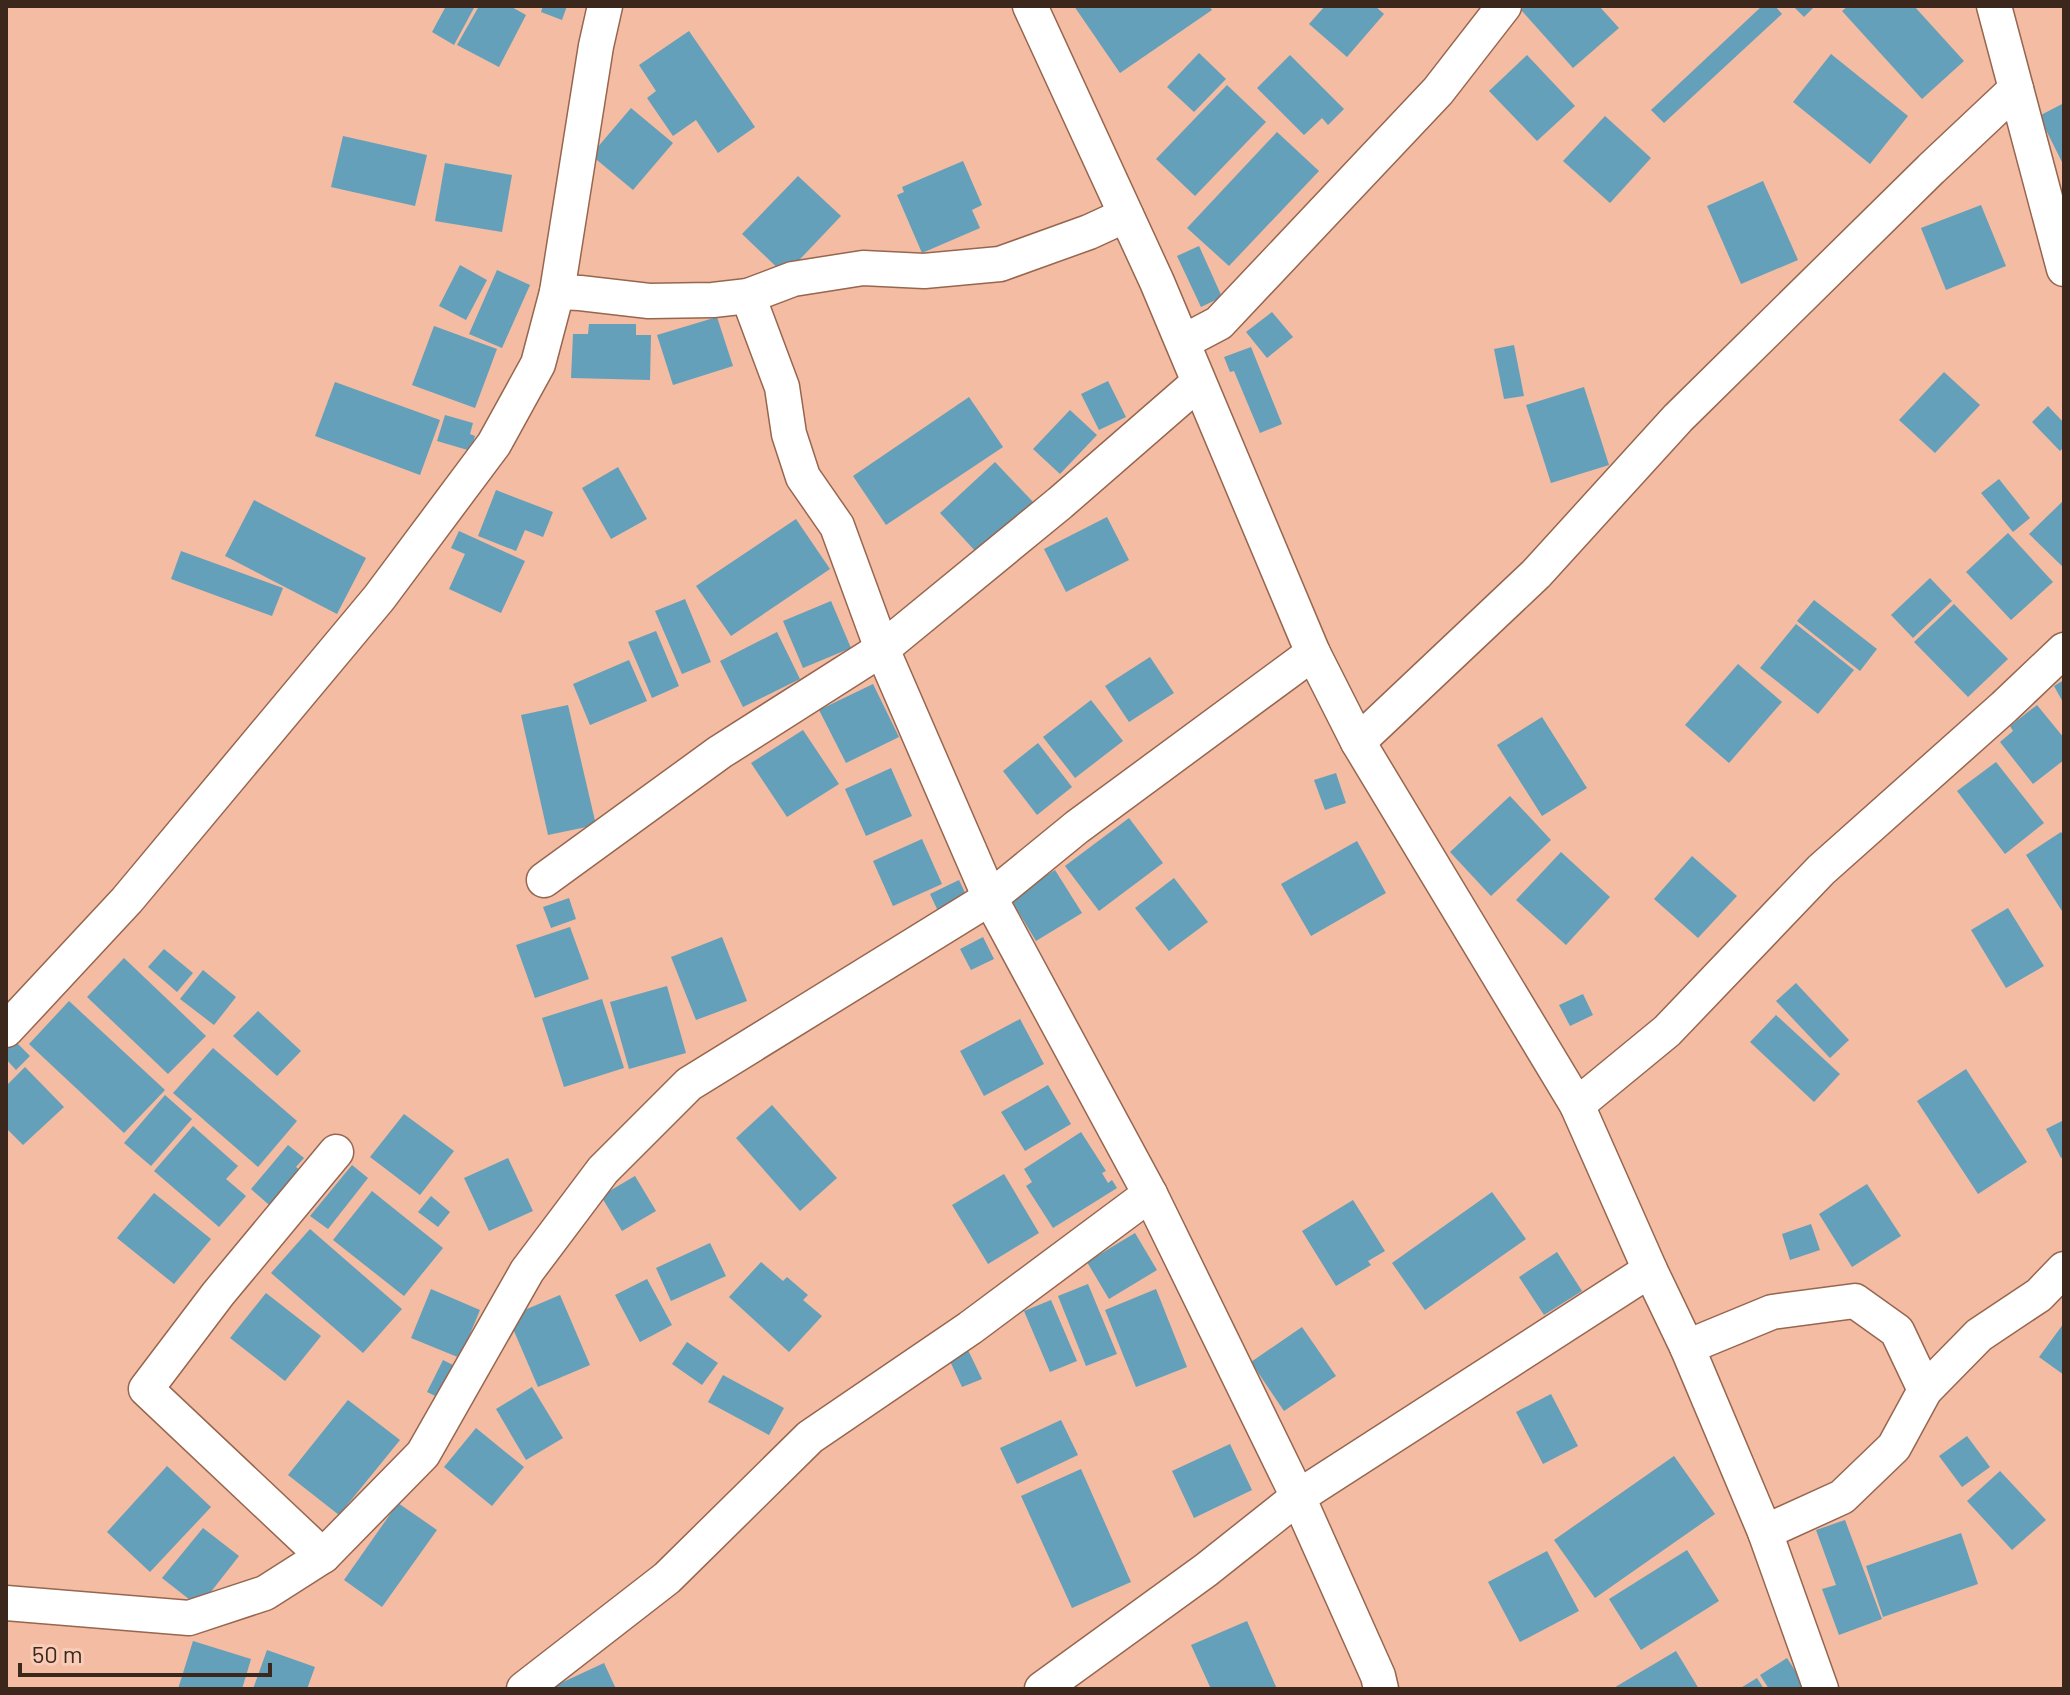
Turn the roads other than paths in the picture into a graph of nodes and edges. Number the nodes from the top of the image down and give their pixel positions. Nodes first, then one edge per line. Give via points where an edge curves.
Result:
1 (605, 6) edge
2 (1030, 6) edge
3 (1504, 6) edge
4 (1994, 6) edge
5 (2016, 89) junction
6 (1126, 215) junction
7 (2064, 269) edge
8 (557, 292) junction
9 (748, 296) junction
10 (1183, 342) junction
11 (1198, 383) junction
12 (882, 649) junction
13 (2064, 650) edge
14 (1313, 653) junction
15 (1358, 742) junction
16 (544, 880) dead end
17 (990, 898) junction
18 (6, 1030) edge
19 (1577, 1105) junction
20 (336, 1152) dead end
21 (1150, 1194) junction
22 (2064, 1269) edge
23 (1650, 1270) junction
24 (1687, 1347) junction
25 (1925, 1390) junction
26 (1298, 1497) junction
27 (1765, 1532) junction
28 (323, 1556) junction
29 (6, 1603) edge
30 (1374, 1685) edge
31 (524, 1689) edge
32 (1042, 1689) edge
33 (1821, 1689) edge

1 - 8 street
2 - 6 street
3 - 10 street via 1438,91 1219,323
4 - 5 street
5 - 7 street
5 - 15 street via 1678,418 1536,574
6 - 9 street via 1000,264 924,271 863,268 793,279
6 - 10 street
8 - 9 street via 649,301
8 - 18 street via 538,364 494,444 438,520 127,900
9 - 12 street via 782,387 803,477 837,526
10 - 11 street
11 - 12 street
11 - 14 street
12 - 16 street via 720,752
12 - 17 street
13 - 19 street via 1821,870 1667,1031
14 - 15 street
14 - 17 street
15 - 19 street
17 - 21 street
17 - 28 street via 689,1084 603,1170 527,1271 423,1454
19 - 23 street
20 - 28 street via 146,1389
21 - 26 street
21 - 31 street via 970,1328 810,1437 667,1578
22 - 25 street via 2039,1295 1979,1335
23 - 24 street
23 - 26 street
24 - 25 street via 1772,1312 1855,1301 1897,1331
24 - 27 street
25 - 27 street via 1894,1447 1842,1497
26 - 30 street
26 - 32 street
27 - 33 street
28 - 29 street via 265,1593 189,1618

